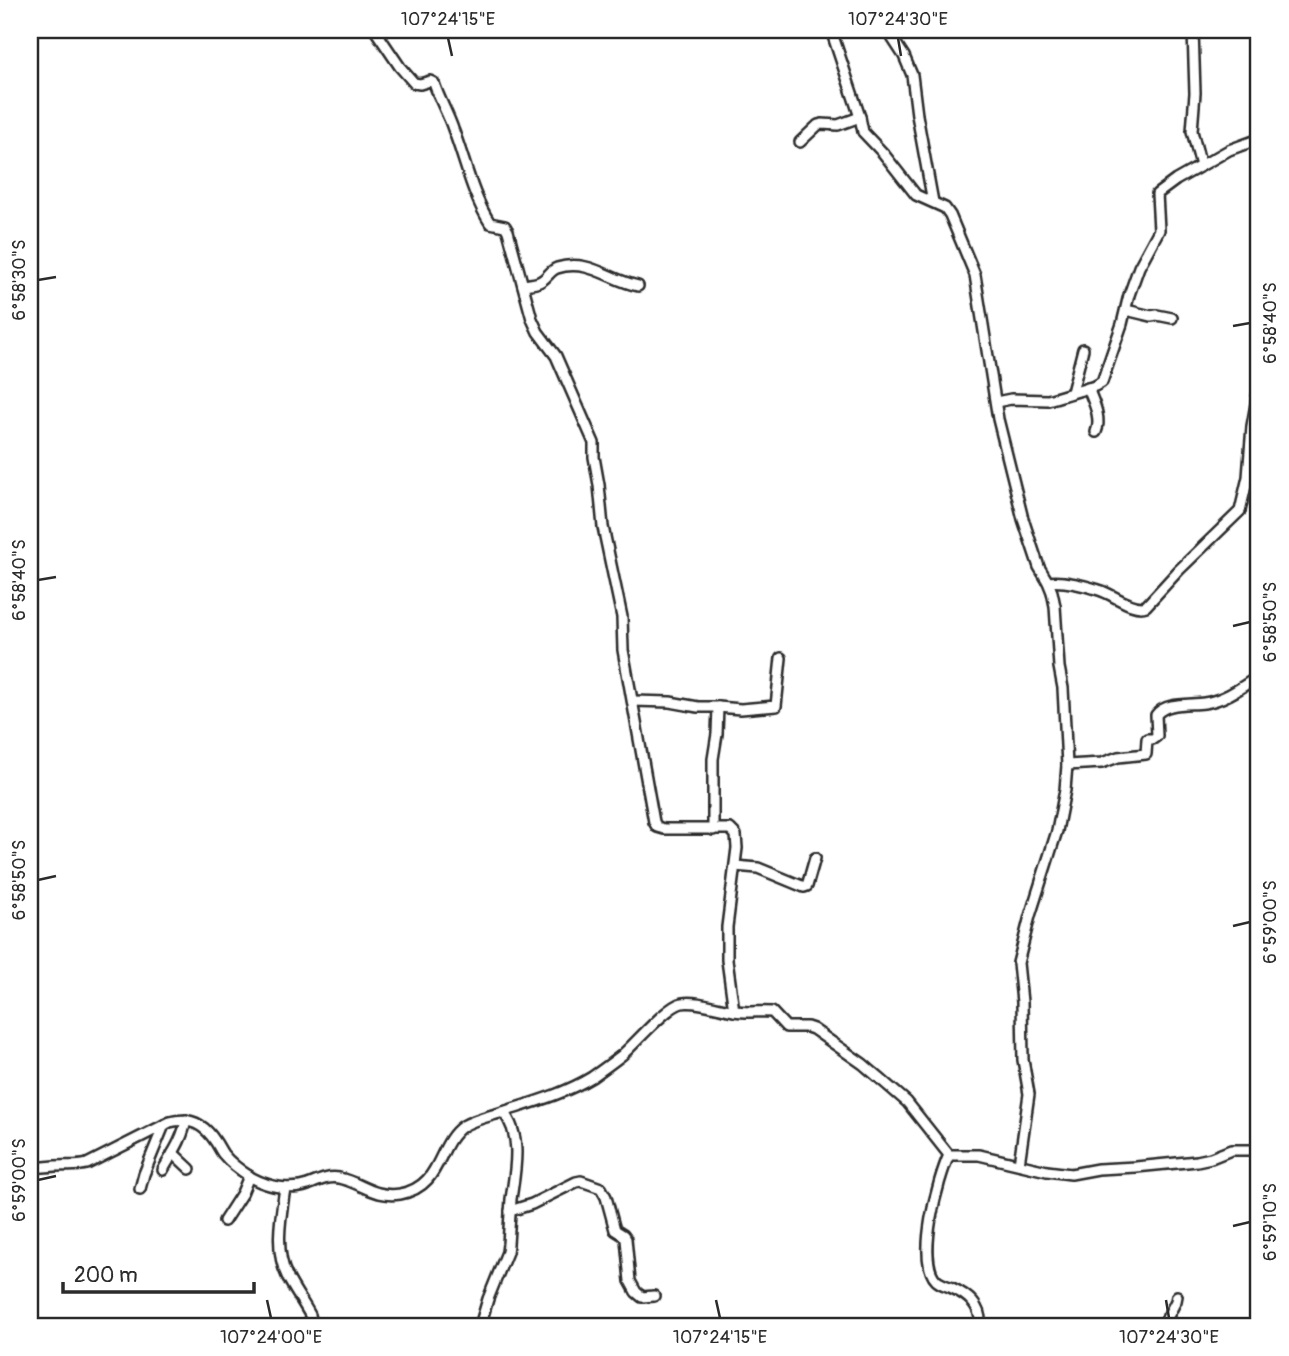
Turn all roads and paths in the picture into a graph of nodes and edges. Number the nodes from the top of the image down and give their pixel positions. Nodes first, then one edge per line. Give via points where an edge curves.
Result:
1 (375, 30) edge
2 (831, 30) edge
3 (890, 30) edge
4 (1193, 30) edge
5 (860, 117) junction
6 (1259, 139) edge
7 (800, 142) dead end
8 (1201, 166) junction
9 (933, 202) junction
10 (523, 285) junction
11 (638, 286) dead end
12 (1126, 310) junction
13 (1172, 318) dead end
14 (1083, 349) dead end
15 (1259, 387) edge
16 (1088, 388) junction
17 (1072, 392) junction
18 (996, 402) junction
19 (1256, 428) edge
20 (1096, 432) dead end
21 (1048, 582) junction
22 (781, 658) dead end
23 (1259, 676) edge
24 (633, 701) junction
25 (718, 707) junction
26 (1067, 765) junction
27 (713, 830) junction
28 (815, 858) dead end
29 (735, 866) junction
30 (734, 1011) junction
31 (503, 1112) junction
32 (186, 1121) junction
33 (164, 1125) junction
34 (1259, 1150) edge
35 (173, 1153) junction
36 (949, 1155) junction
37 (1019, 1164) junction
38 (30, 1167) edge
39 (190, 1169) dead end
40 (163, 1170) dead end
41 (249, 1176) junction
42 (285, 1188) junction
43 (140, 1189) dead end
44 (510, 1211) junction
45 (224, 1221) dead end
46 (654, 1296) dead end
47 (1177, 1296) dead end
48 (307, 1326) edge
49 (480, 1326) edge
50 (980, 1326) edge
51 (1163, 1326) edge

1 - 10 street via 414,83 434,83 484,214 490,223 508,231
2 - 5 street
3 - 9 street via 912,75
4 - 8 street via 1192,131
5 - 7 street via 838,125 818,125
5 - 9 street via 863,132 916,195
6 - 8 street
8 - 12 street via 1157,194 1160,230 1139,267
9 - 18 street via 950,215 973,269
10 - 11 street via 541,282 557,268 589,267
10 - 24 street via 532,319 556,356 594,443 603,527
12 - 13 street
12 - 16 street via 1102,382
14 - 17 street
15 - 19 street
16 - 17 street
16 - 20 street via 1096,407
17 - 18 street via 1048,400
18 - 21 street via 1023,519
19 - 21 street via 1240,511 1146,606 1133,607 1099,590
21 - 26 street via 1055,606
22 - 25 street via 776,706
23 - 26 street via 1227,696 1161,710 1156,715 1157,736 1147,739 1146,754
24 - 25 street
24 - 27 street via 657,827
25 - 27 street
26 - 37 street via 1057,831 1019,957 1023,1060 1029,1094
27 - 29 street via 730,829 736,835
28 - 29 street via 804,887 758,867
29 - 30 street via 727,927
30 - 31 street via 680,1004 592,1077
30 - 36 street via 772,1012 786,1027 813,1029 892,1089
31 - 42 street via 464,1126 426,1181 406,1192 381,1195 338,1178
31 - 44 street via 515,1139
32 - 33 street
32 - 35 street
32 - 41 street via 206,1130 230,1162
33 - 38 street via 87,1164
33 - 43 street
34 - 37 street via 1231,1150 1198,1161 1071,1174
35 - 39 street
35 - 40 street
36 - 37 street via 979,1155
36 - 50 street via 935,1198 928,1264 939,1283 957,1290 978,1308
41 - 42 street
41 - 45 street
42 - 48 street via 281,1259 310,1315
44 - 46 street via 576,1182 601,1188 614,1227 626,1239 633,1288 642,1297
44 - 49 street via 507,1252
47 - 51 street

